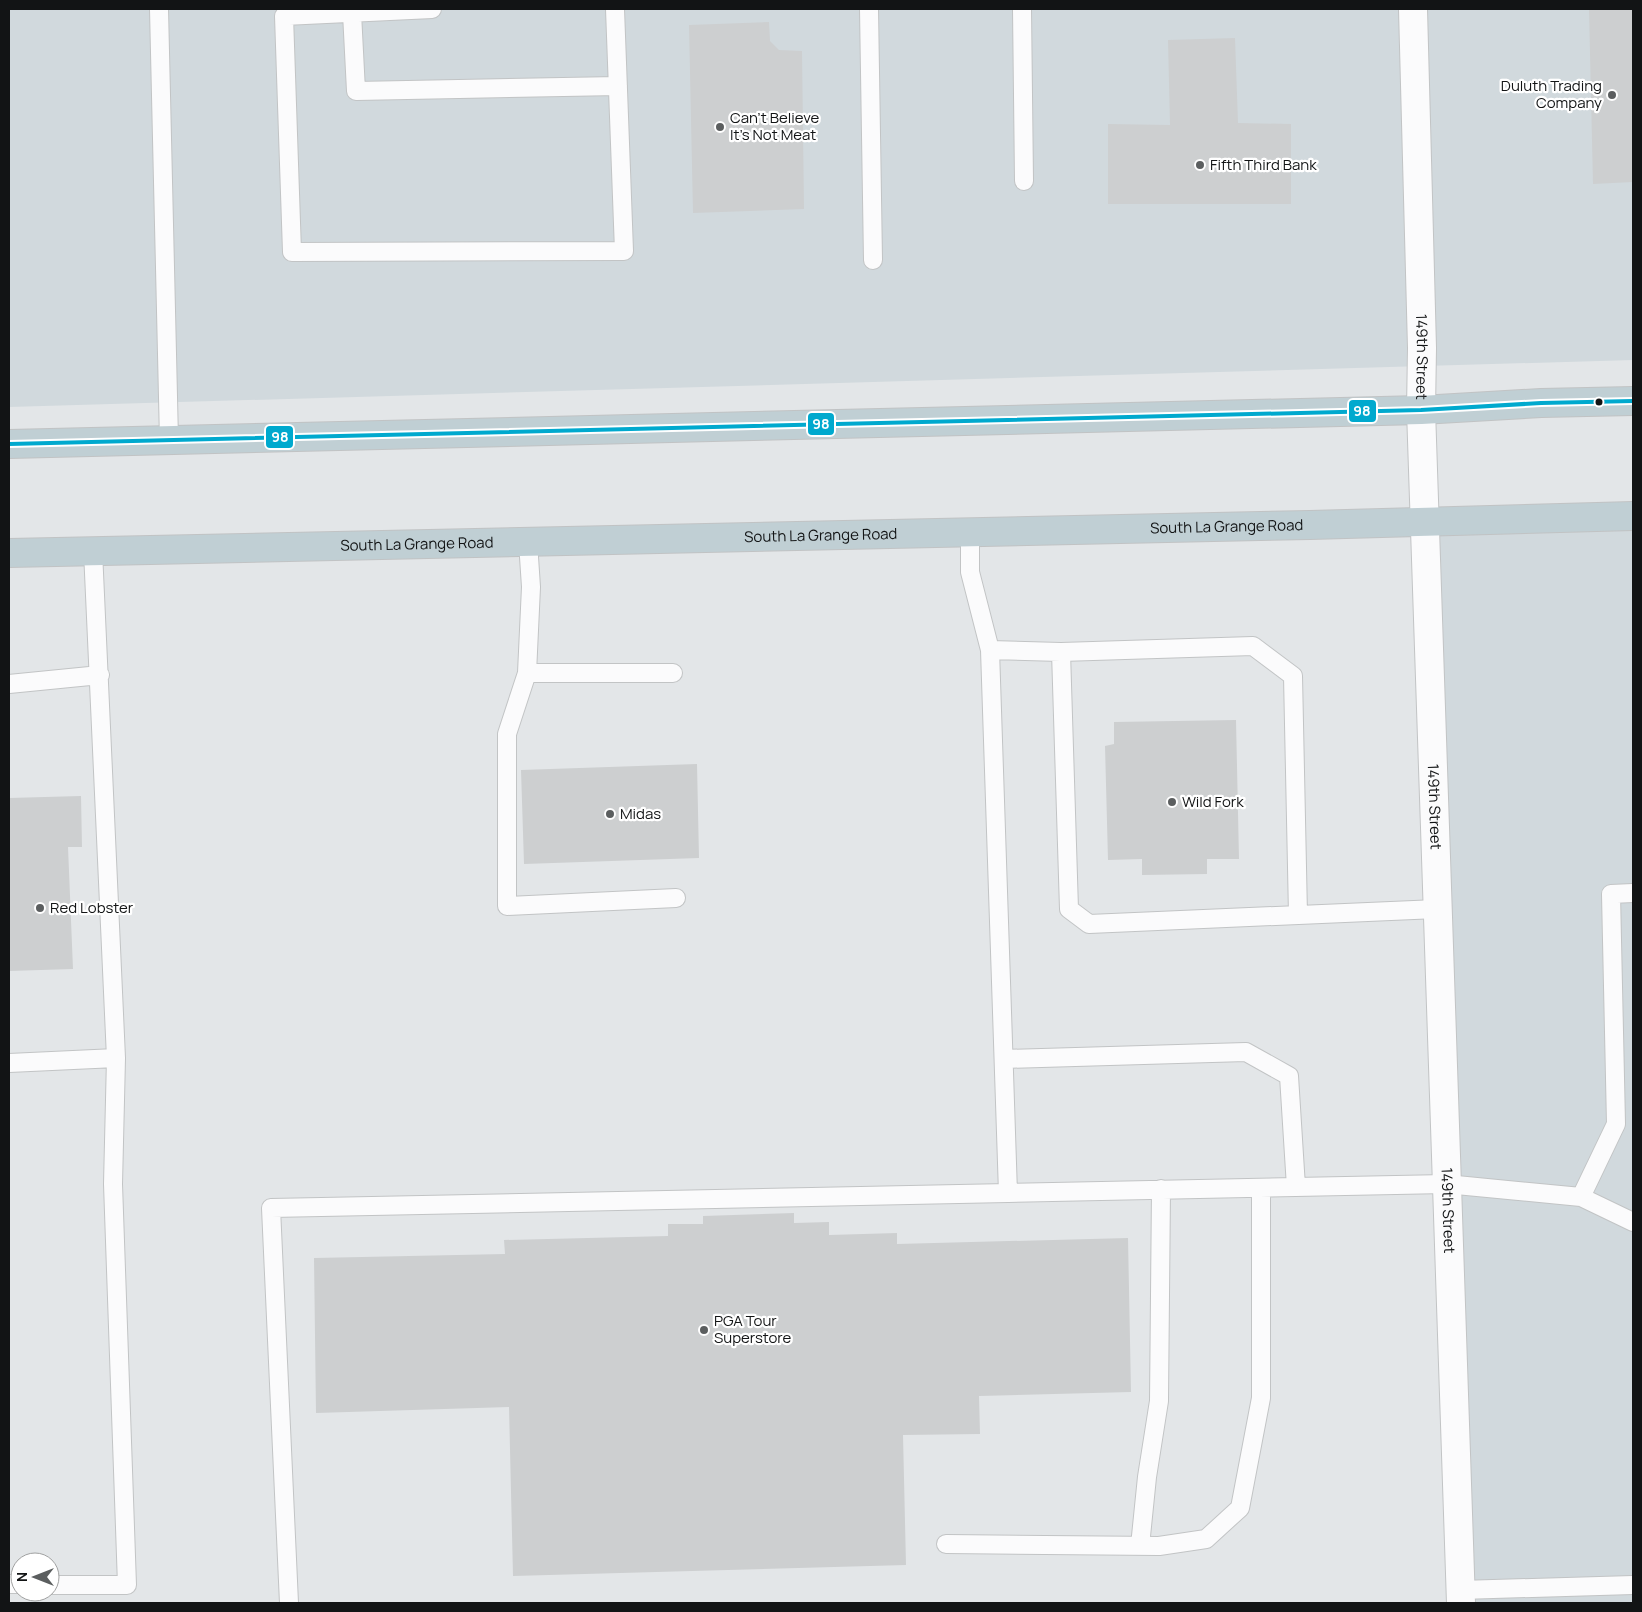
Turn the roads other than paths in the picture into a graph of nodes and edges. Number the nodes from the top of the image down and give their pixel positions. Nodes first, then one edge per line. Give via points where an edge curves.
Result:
1 (159, 9) edge
2 (432, 9) edge
3 (615, 9) edge
4 (869, 9) edge
5 (1022, 9) edge
6 (1413, 9) edge
7 (352, 13) junction
8 (618, 86) junction
9 (1024, 181) dead end
10 (873, 260) dead end
11 (1633, 401) edge
12 (1421, 410) junction
13 (169, 440) junction
14 (9, 444) edge
15 (1633, 516) edge
16 (1426, 523) junction
17 (970, 533) junction
18 (528, 542) junction
19 (94, 551) junction
20 (9, 552) edge
21 (990, 650) junction
22 (1061, 652) junction
23 (527, 673) junction
24 (673, 673) dead end
25 (100, 675) junction
26 (9, 684) edge
27 (1633, 893) edge
28 (676, 898) dead end
29 (1437, 909) junction
30 (1298, 915) junction
31 (116, 1058) junction
32 (1004, 1059) junction
33 (9, 1063) edge
34 (1446, 1184) junction
35 (1296, 1187) junction
36 (1261, 1188) junction
37 (1161, 1189) junction
38 (1008, 1193) junction
39 (1581, 1197) junction
40 (1633, 1222) edge
41 (946, 1544) dead end
42 (1140, 1546) junction
43 (60, 1584) edge
44 (1633, 1585) edge
45 (1460, 1597) edge
46 (288, 1603) edge

1 - 13 lane
2 - 7 lane
3 - 8 lane
4 - 10 lane
5 - 9 lane
6 - 12 street, 149th Street
7 - 8 lane via 356,91
7 - 8 lane via 284,16 292,252 624,251
11 - 12 highway
12 - 13 highway
12 - 16 street, 149th Street
13 - 14 highway
15 - 16 highway, South La Grange Road
16 - 17 highway, South La Grange Road
16 - 29 street, 149th Street
17 - 18 highway, South La Grange Road
17 - 21 lane via 970,572
18 - 19 highway, South La Grange Road
18 - 23 lane via 531,587
19 - 20 highway, South La Grange Road
19 - 25 lane
21 - 22 lane
21 - 32 lane
22 - 30 lane via 1253,646 1293,676
22 - 30 lane via 1070,909 1089,924
23 - 24 lane
23 - 28 lane via 507,734 507,906
25 - 26 lane
25 - 31 lane
27 - 39 lane via 1611,894 1616,1124
29 - 30 lane
29 - 34 street, 149th Street
31 - 33 lane
31 - 43 lane via 113,1184 128,1585
32 - 35 lane via 1246,1052 1289,1076
32 - 38 lane
34 - 35 lane
34 - 39 lane
34 - 45 street, 149th Street
35 - 36 lane
36 - 37 lane
36 - 42 lane via 1261,1398 1240,1508 1206,1540
37 - 38 lane
37 - 42 lane via 1159,1401 1146,1478
38 - 46 lane via 271,1208
39 - 40 lane
41 - 42 lane
44 - 45 lane

